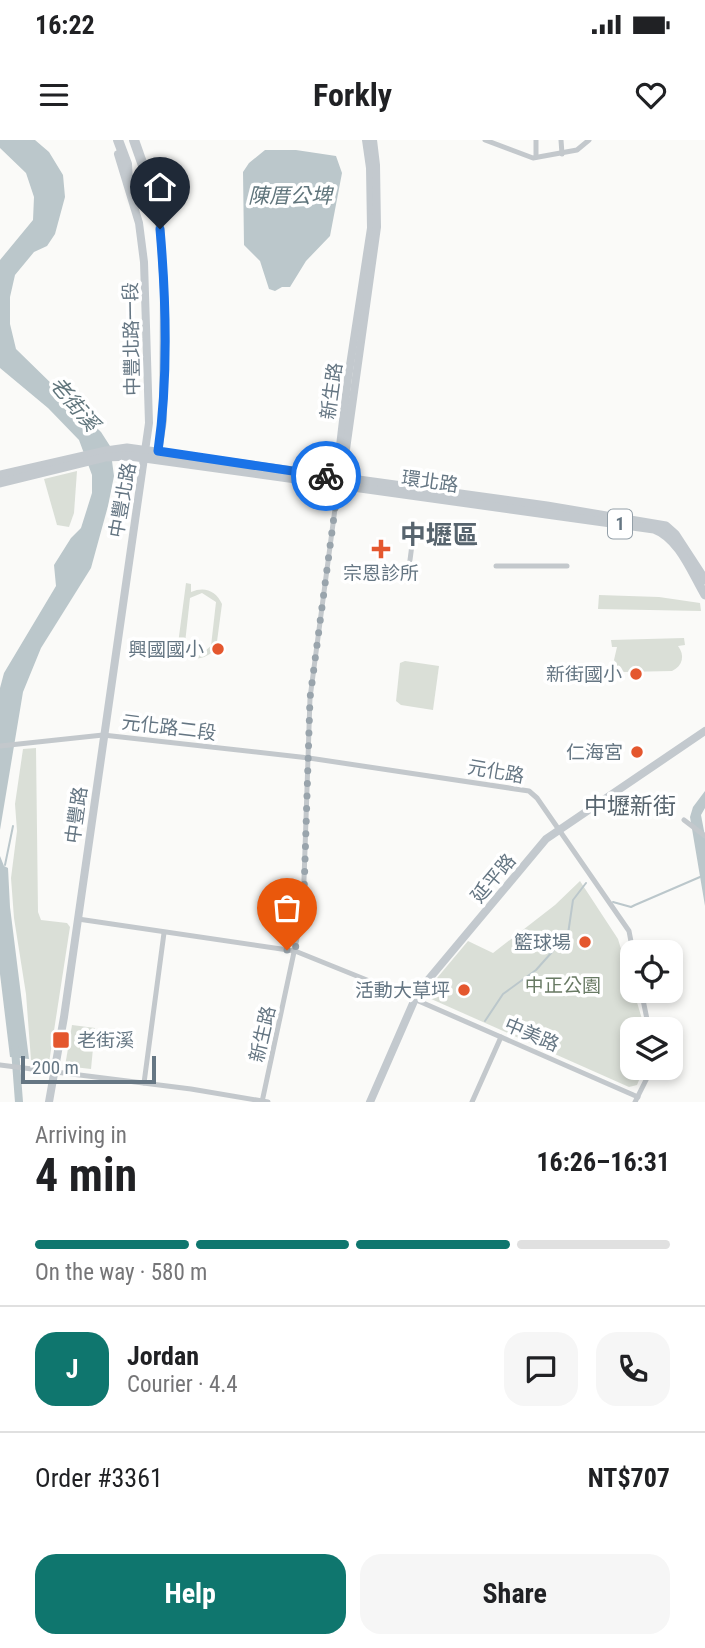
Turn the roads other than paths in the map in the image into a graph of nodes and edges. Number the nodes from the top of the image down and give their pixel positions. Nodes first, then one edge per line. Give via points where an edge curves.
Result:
1 (116, 140) edge
2 (136, 140) edge
3 (366, 140) edge
4 (373, 140) edge
5 (485, 140) edge
6 (536, 140) edge
7 (561, 140) edge
8 (589, 140) edge
9 (562, 154) junction
10 (536, 157) junction
11 (127, 164) junction
12 (128, 182) junction
13 (152, 191) joint
14 (158, 451) junction
15 (144, 454) junction
16 (66, 464) junction
17 (0, 475) edge
18 (339, 480) junction
19 (0, 483) edge
20 (501, 504) junction
21 (413, 537) dead end
22 (410, 560) dead end
23 (128, 563) joint
24 (496, 566) dead end
25 (568, 566) dead end
26 (705, 580) edge
27 (705, 595) edge
28 (705, 732) edge
29 (103, 735) junction
30 (0, 747) edge
31 (309, 758) junction
32 (687, 822) dead end
33 (557, 829) junction
34 (705, 836) edge
35 (78, 919) junction
36 (164, 933) junction
37 (631, 940) edge
38 (295, 951) junction
39 (414, 999) junction
40 (501, 1037) junction
41 (4, 1066) edge
42 (55, 1072) junction
43 (646, 1080) edge
44 (144, 1083) junction
45 (636, 1100) edge
46 (264, 1101) edge
47 (49, 1102) edge
48 (55, 1102) edge
49 (370, 1102) edge
50 (472, 1102) edge

1 - 11 highway
1 - 12 main road, 中豐北路一段
2 - 11 highway via 138,163
2 - 13 highway
3 - 18 main road, 新生路 via 371,228
4 - 18 main road via 377,227
5 - 10 street
6 - 10 street
7 - 9 street
8 - 9 street via 578,150
9 - 10 street
11 - 12 highway
12 - 15 main road, 中豐北路一段 via 139,223 146,284 149,424
13 - 14 main road, 中豐北路一段 via 164,289 163,420
14 - 15 main road, 環北路 / 1
14 - 18 main road, 環北路 / 1
15 - 16 main road, 環北路 / 1 via 116,452
15 - 18 main road, 環北路 / 1
15 - 23 main road, 中豐北路
16 - 17 main road, 1
16 - 19 main road, 1
18 - 20 main road, 環北路 / 1
18 - 31 street, 新生路 via 310,698
20 - 26 main road, 環北路 / 1 via 666,526
20 - 27 main road, 環北路 / 1 via 661,532 676,546
21 - 22 street
23 - 29 main road, 中豐路
24 - 25 street
28 - 33 main road, 延平路
29 - 30 street, 元化路二段
29 - 31 street, 元化路二段
29 - 35 main road, 中豐路
31 - 33 street, 元化路 via 529,791
31 - 38 street, 新生路 via 304,893
32 - 34 street
33 - 37 street, 元化路
33 - 39 main road, 延平路
35 - 36 street, 中美路
35 - 42 main road, 中豐路
36 - 38 street, 中美路
36 - 44 street
38 - 39 street, 中美路
38 - 46 street, 新生路
39 - 40 street, 中美路
39 - 49 main road, 延平路
40 - 45 street, 中美路
40 - 50 street
41 - 42 street
42 - 44 street
42 - 47 main road, 中豐路
42 - 48 main road, 中豐路
43 - 45 street
44 - 46 street

